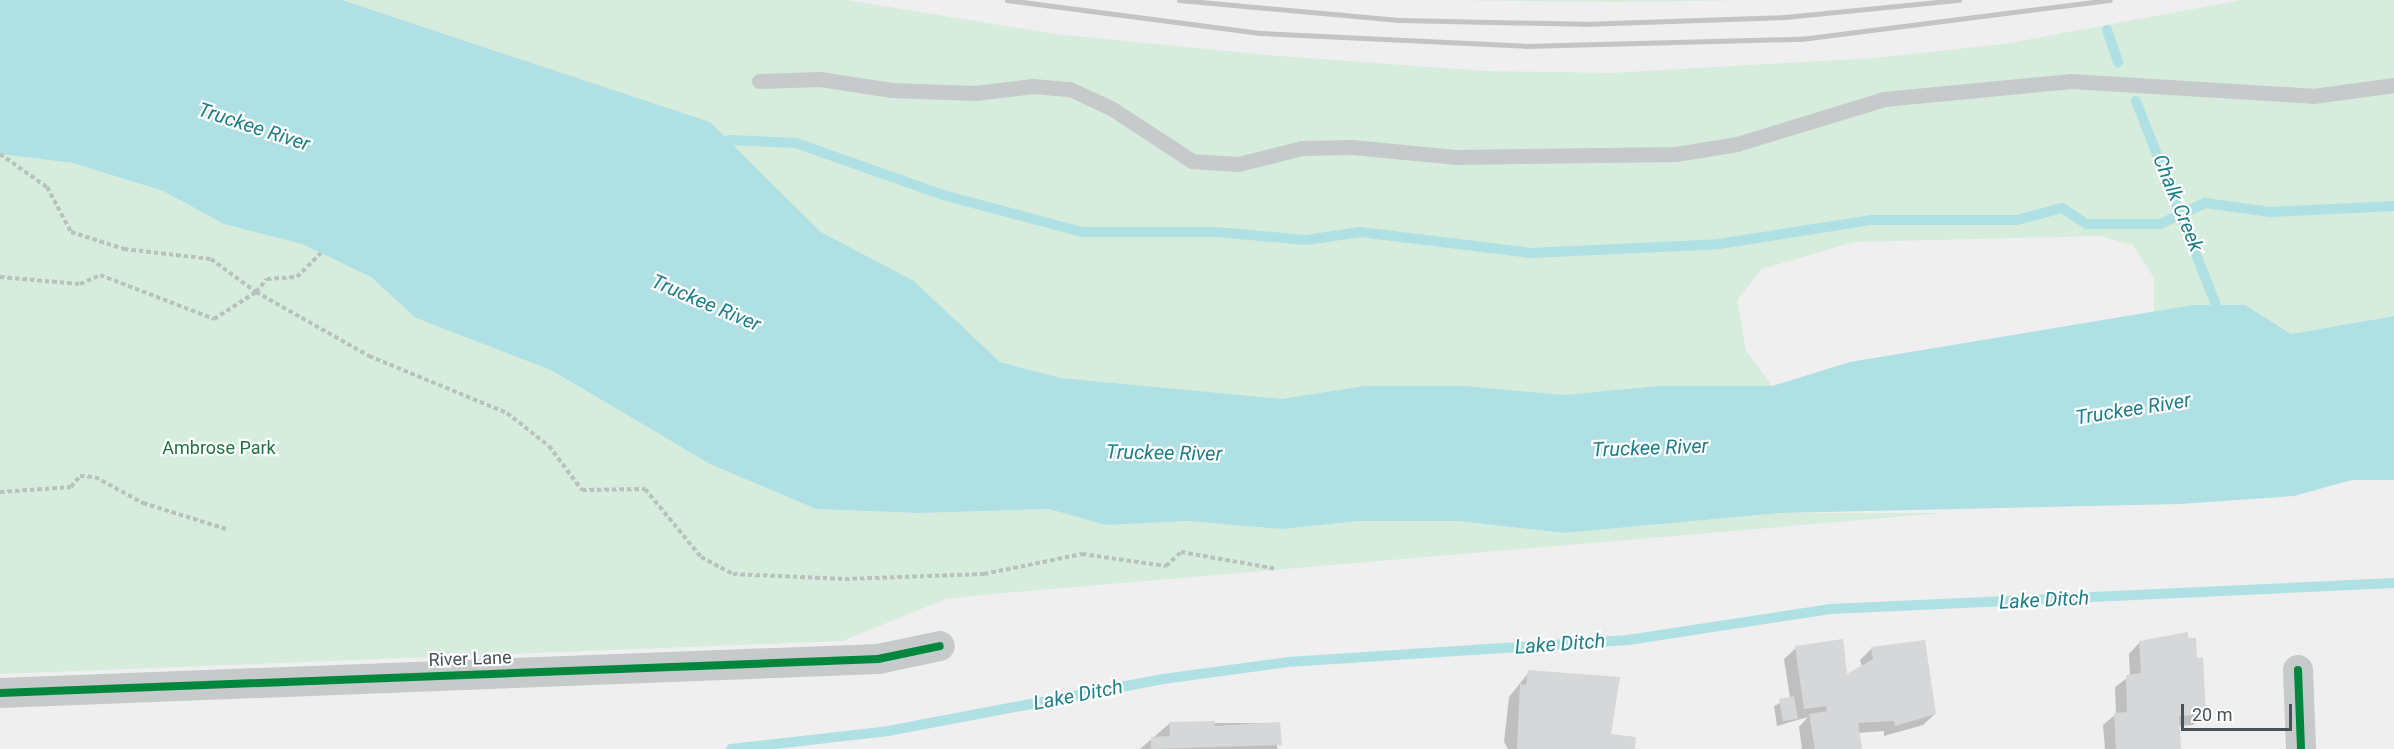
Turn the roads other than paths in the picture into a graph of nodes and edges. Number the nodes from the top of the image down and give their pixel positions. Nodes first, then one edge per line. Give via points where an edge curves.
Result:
1 (759, 81) dead end
2 (2394, 85) edge
3 (940, 646) dead end
4 (2298, 670) dead end
5 (0, 693) edge
6 (2301, 749) edge

1 - 2 lane via 820,79 891,90 963,93 1033,86 1070,89 1111,108 1192,161 1238,164 1302,148 1352,147 1455,157 1676,154 1737,144 1884,99 2071,81 2313,96
3 - 5 street, River Lane via 878,658
4 - 6 street

